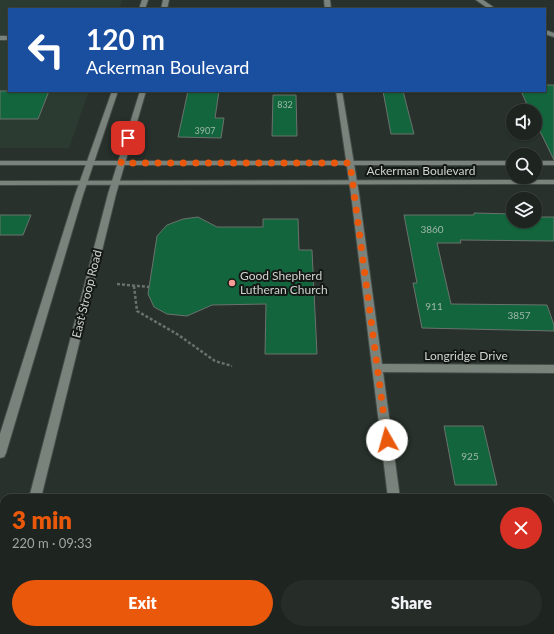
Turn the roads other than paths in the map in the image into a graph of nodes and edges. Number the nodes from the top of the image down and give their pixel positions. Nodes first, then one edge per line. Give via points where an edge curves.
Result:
1 (479, 0) edge
2 (491, 8) edge
3 (115, 92) edge
4 (143, 92) edge
5 (339, 92) edge
6 (0, 163) edge
7 (90, 163) junction
8 (121, 163) junction
9 (350, 163) junction
10 (506, 163) edge
11 (542, 163) edge
12 (554, 163) edge
13 (116, 182) junction
14 (554, 182) edge
15 (0, 183) edge
16 (83, 183) junction
17 (353, 183) junction
18 (377, 368) junction
19 (554, 369) edge
20 (0, 453) edge
21 (36, 494) edge
22 (393, 494) edge

1 - 2 street
3 - 7 street
4 - 8 street, East Stroop Road
5 - 9 street
6 - 7 street, Ackerman Boulevard
7 - 8 street, Ackerman Boulevard
7 - 16 street
8 - 9 street, Ackerman Boulevard
8 - 13 street, East Stroop Road
9 - 10 street, Ackerman Boulevard
9 - 17 street
11 - 12 street
13 - 16 street, Ackerman Boulevard
13 - 17 street, Ackerman Boulevard
13 - 21 street, East Stroop Road
14 - 17 street, Ackerman Boulevard
15 - 16 street, Ackerman Boulevard
16 - 20 street
17 - 18 street
18 - 19 street, Longridge Drive
18 - 22 street

